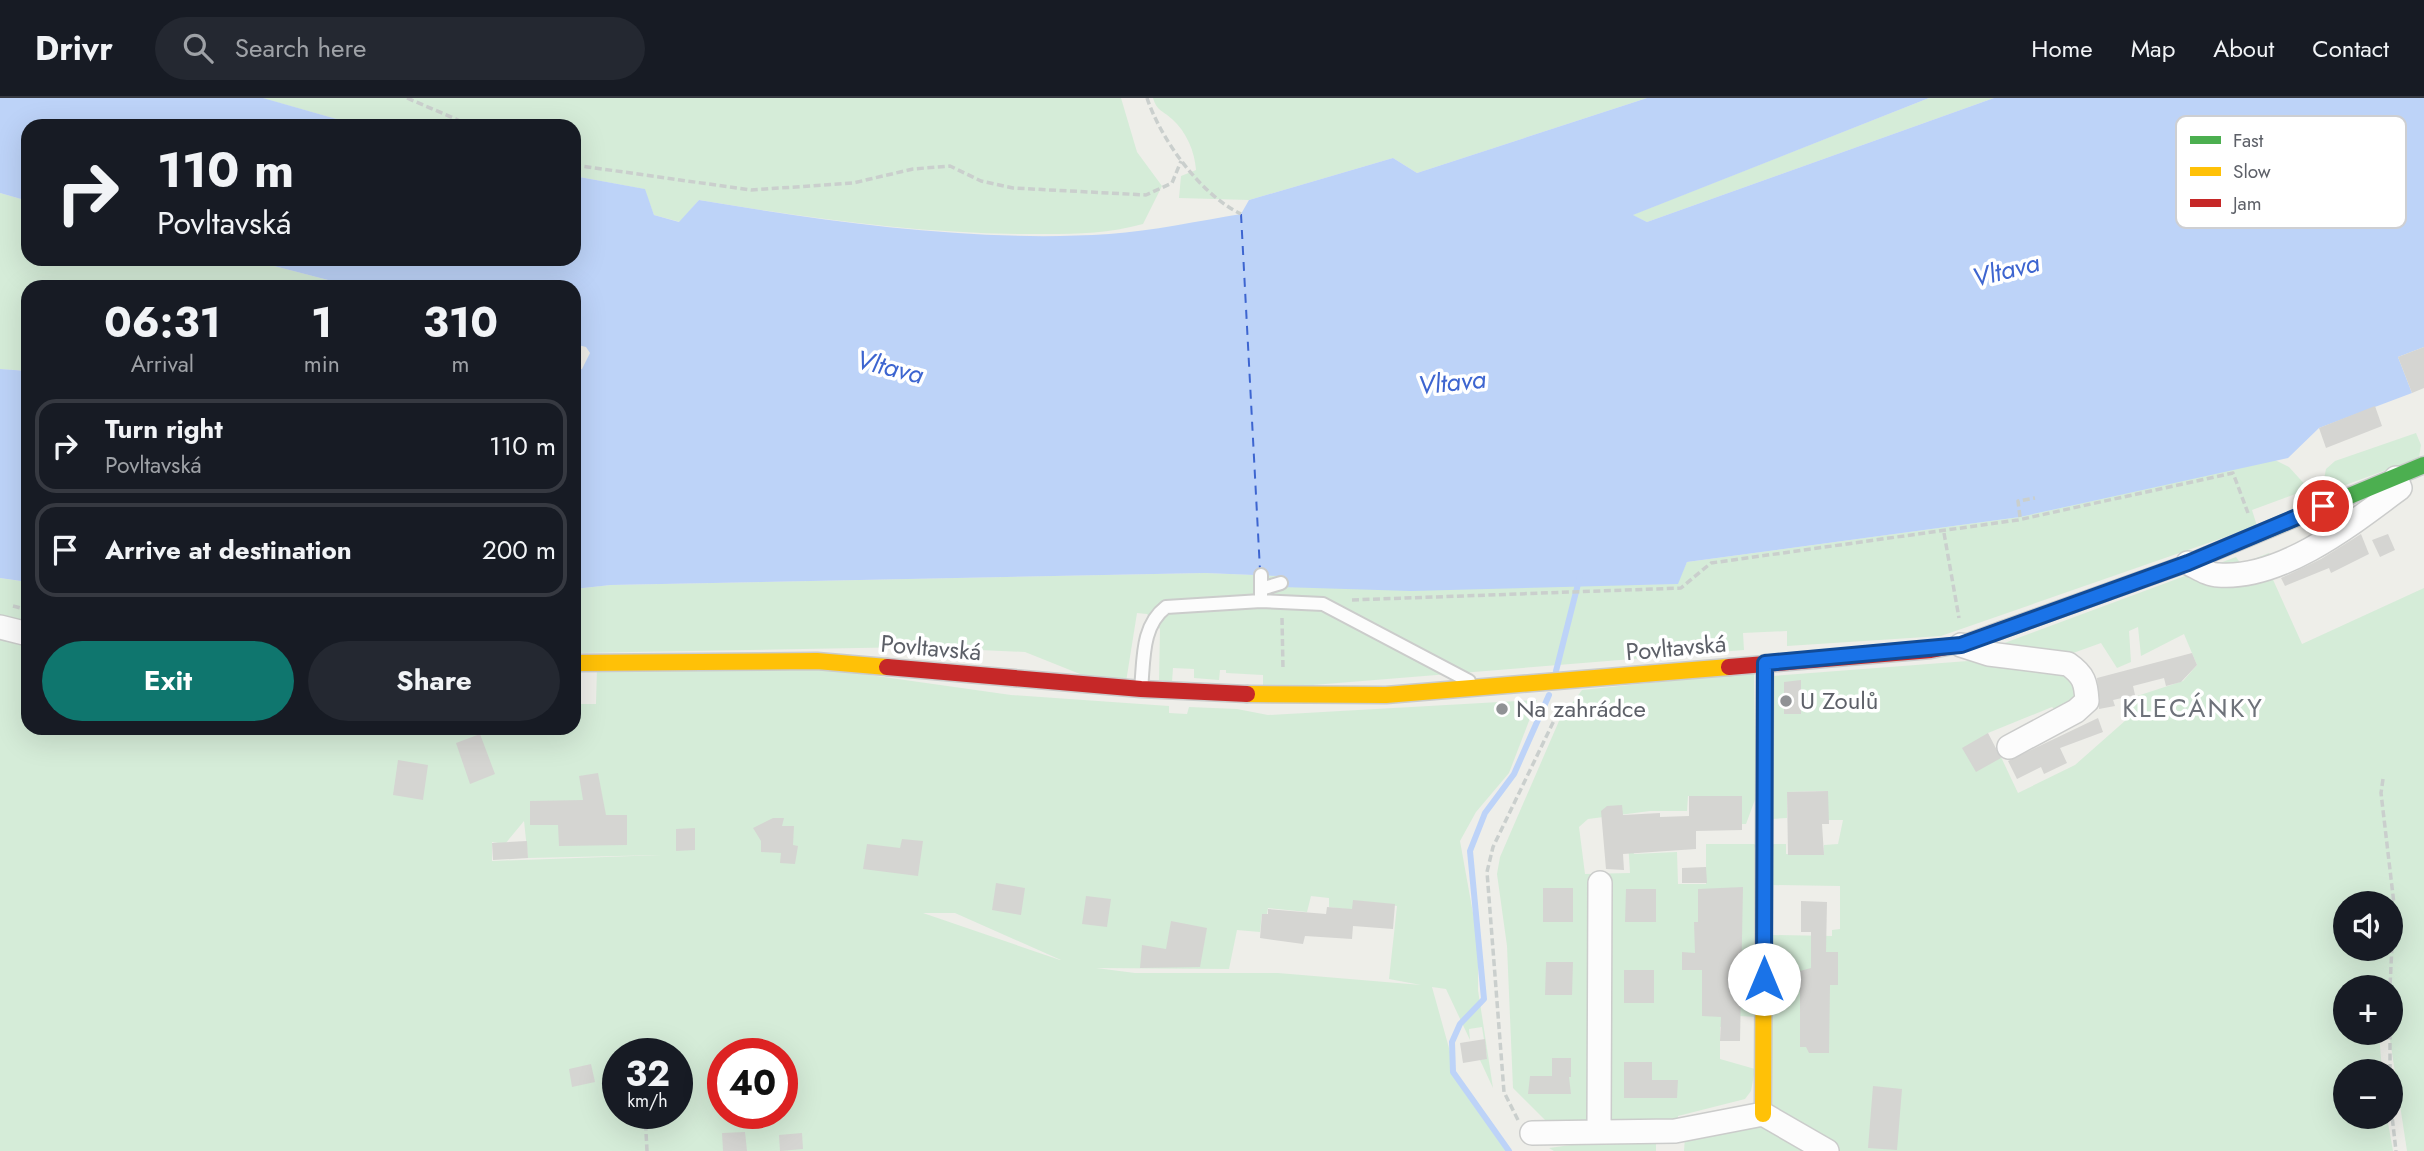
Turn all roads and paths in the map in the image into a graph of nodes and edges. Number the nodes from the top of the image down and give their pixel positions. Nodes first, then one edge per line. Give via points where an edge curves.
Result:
1 (407, 98) edge
2 (1147, 98) edge
3 (456, 119) edge
4 (1181, 161) junction
5 (581, 166) edge
6 (1241, 215) dead end
7 (2424, 465) edge
8 (2396, 477) junction
9 (2035, 498) dead end
10 (2021, 517) dead end
11 (1944, 532) junction
12 (2256, 535) junction
13 (2188, 563) junction
14 (1261, 575) dead end
15 (1281, 583) dead end
16 (1261, 595) junction
17 (1282, 602) junction
18 (1323, 604) junction
19 (0, 627) edge
20 (21, 632) edge
21 (1962, 645) junction
22 (581, 663) edge
23 (1765, 663) junction
24 (1283, 670) dead end
25 (1569, 680) junction
26 (1483, 688) junction
27 (1141, 690) junction
28 (2009, 747) dead end
29 (2383, 779) dead end
30 (1600, 883) dead end
31 (2391, 975) edge
32 (1763, 1114) junction
33 (646, 1129) edge
34 (2394, 1129) edge
35 (1598, 1131) junction
36 (1532, 1133) joint
37 (647, 1151) edge
38 (1827, 1151) edge
39 (2396, 1151) edge

1 - 3 path
2 - 4 path via 1155,123
4 - 5 path via 1172,183 1146,195 1013,187 981,181 950,166 853,183 751,190
4 - 6 path via 1220,204
7 - 8 street, Povltavská
8 - 12 street, Povltavská via 2321,501
8 - 13 street via 2400,488 2340,533 2269,568 2216,576
9 - 10 path via 2018,501
11 - 12 path via 2233,473
11 - 18 path via 1711,563 1681,588 1332,600
11 - 21 path
12 - 13 street, Povltavská
13 - 21 street, Povltavská
14 - 16 lane
15 - 16 lane
16 - 17 lane
16 - 27 lane via 1166,607 1153,617 1147,631
17 - 18 lane
17 - 24 path
18 - 26 lane
19 - 20 street
21 - 23 street, Povltavská
21 - 28 street via 1989,654 2068,664 2085,682 2087,701 2076,711
22 - 27 street, Povltavská via 817,661
23 - 25 street, Povltavská
23 - 32 street
25 - 26 street, Povltavská
25 - 36 path via 1567,694 1493,847 1487,872 1504,1093 1517,1119
26 - 27 street, Povltavská via 1283,696
29 - 31 path via 2394,904
30 - 35 street
32 - 35 street via 1675,1131
32 - 38 street
33 - 37 path
34 - 39 path
35 - 36 street

